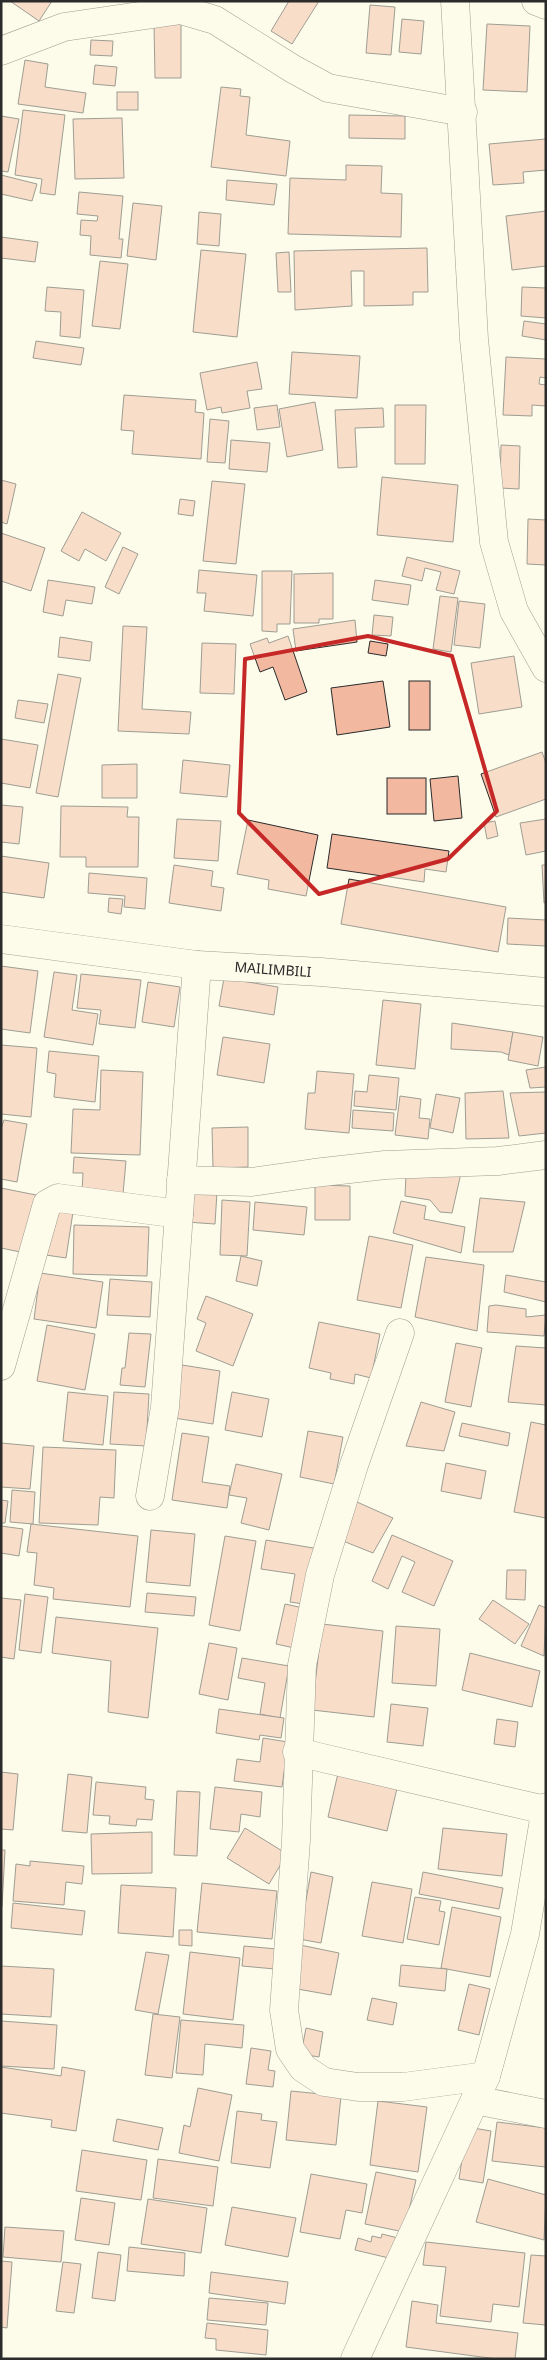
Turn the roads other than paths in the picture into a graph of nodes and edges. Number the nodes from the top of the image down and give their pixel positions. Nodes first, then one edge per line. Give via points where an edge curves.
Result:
1 (455, 1) edge
2 (536, 1) edge
3 (546, 6) edge
4 (1, 51) edge
5 (463, 112) junction
6 (546, 668) edge
7 (1, 939) edge
8 (197, 965) junction
9 (546, 992) edge
10 (546, 1156) edge
11 (181, 1180) junction
12 (179, 1214) junction
13 (400, 1333) dead end
14 (1, 1366) edge
15 (150, 1496) dead end
16 (297, 1752) junction
17 (545, 1808) edge
18 (480, 2088) junction
19 (546, 2114) edge
20 (355, 2359) edge

1 - 5 street
2 - 3 street
4 - 5 street via 64,27 181,10 215,20 328,88
5 - 6 street via 474,339 494,542 514,611
7 - 8 street, MAILIMBILI
8 - 9 street, MAILIMBILI
8 - 11 street
10 - 11 street via 385,1165 252,1182
11 - 12 street
12 - 14 street via 58,1198 47,1204
12 - 15 street via 164,1407
13 - 16 street via 320,1575 302,1665
16 - 17 street
16 - 18 street via 296,1840 284,2010 290,2049 302,2068 324,2082 358,2087
17 - 18 street via 525,1934
18 - 19 street
18 - 20 street

